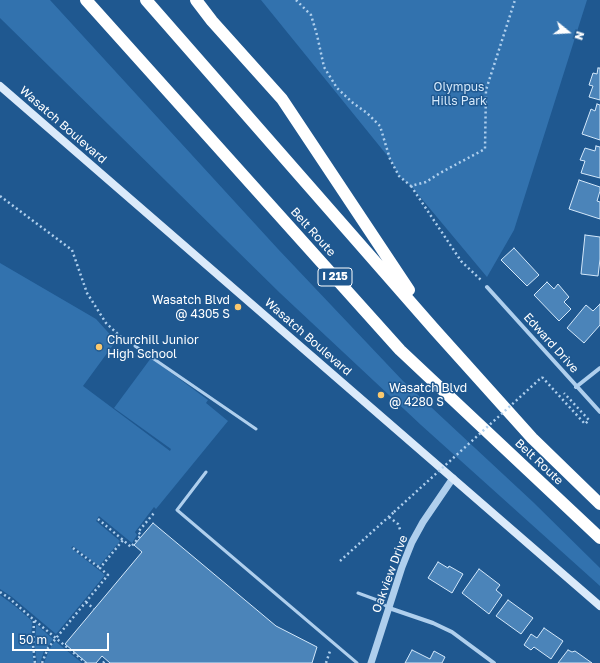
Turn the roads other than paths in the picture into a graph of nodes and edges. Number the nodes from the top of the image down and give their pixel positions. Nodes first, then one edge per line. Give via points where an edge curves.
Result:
1 (86, 0) edge
2 (146, 0) edge
3 (196, 0) edge
4 (0, 86) edge
5 (487, 287) road end
6 (435, 330) junction
7 (135, 346) road end
8 (600, 368) edge
9 (576, 387) junction
10 (600, 412) edge
11 (256, 429) dead end
12 (206, 472) dead end
13 (453, 478) junction
14 (600, 504) edge
15 (600, 538) edge
16 (358, 593) dead end
17 (600, 606) edge
18 (389, 608) junction
19 (357, 663) edge
20 (371, 663) edge
21 (494, 663) edge

1 - 15 highway, Belt Route / I 215 via 400,350
2 - 6 highway, Belt Route
3 - 6 highway via 282,99
4 - 13 main road, Wasatch Boulevard
5 - 9 street, Edward Drive
6 - 14 highway, Belt Route via 532,438
7 - 11 lane
8 - 9 street
9 - 10 street, Edward Drive
12 - 19 lane via 177,510
13 - 17 main road, Wasatch Boulevard
13 - 18 street, Oakview Drive via 414,537
16 - 18 lane via 378,600
18 - 20 street, Oakview Drive
18 - 21 street via 452,632

